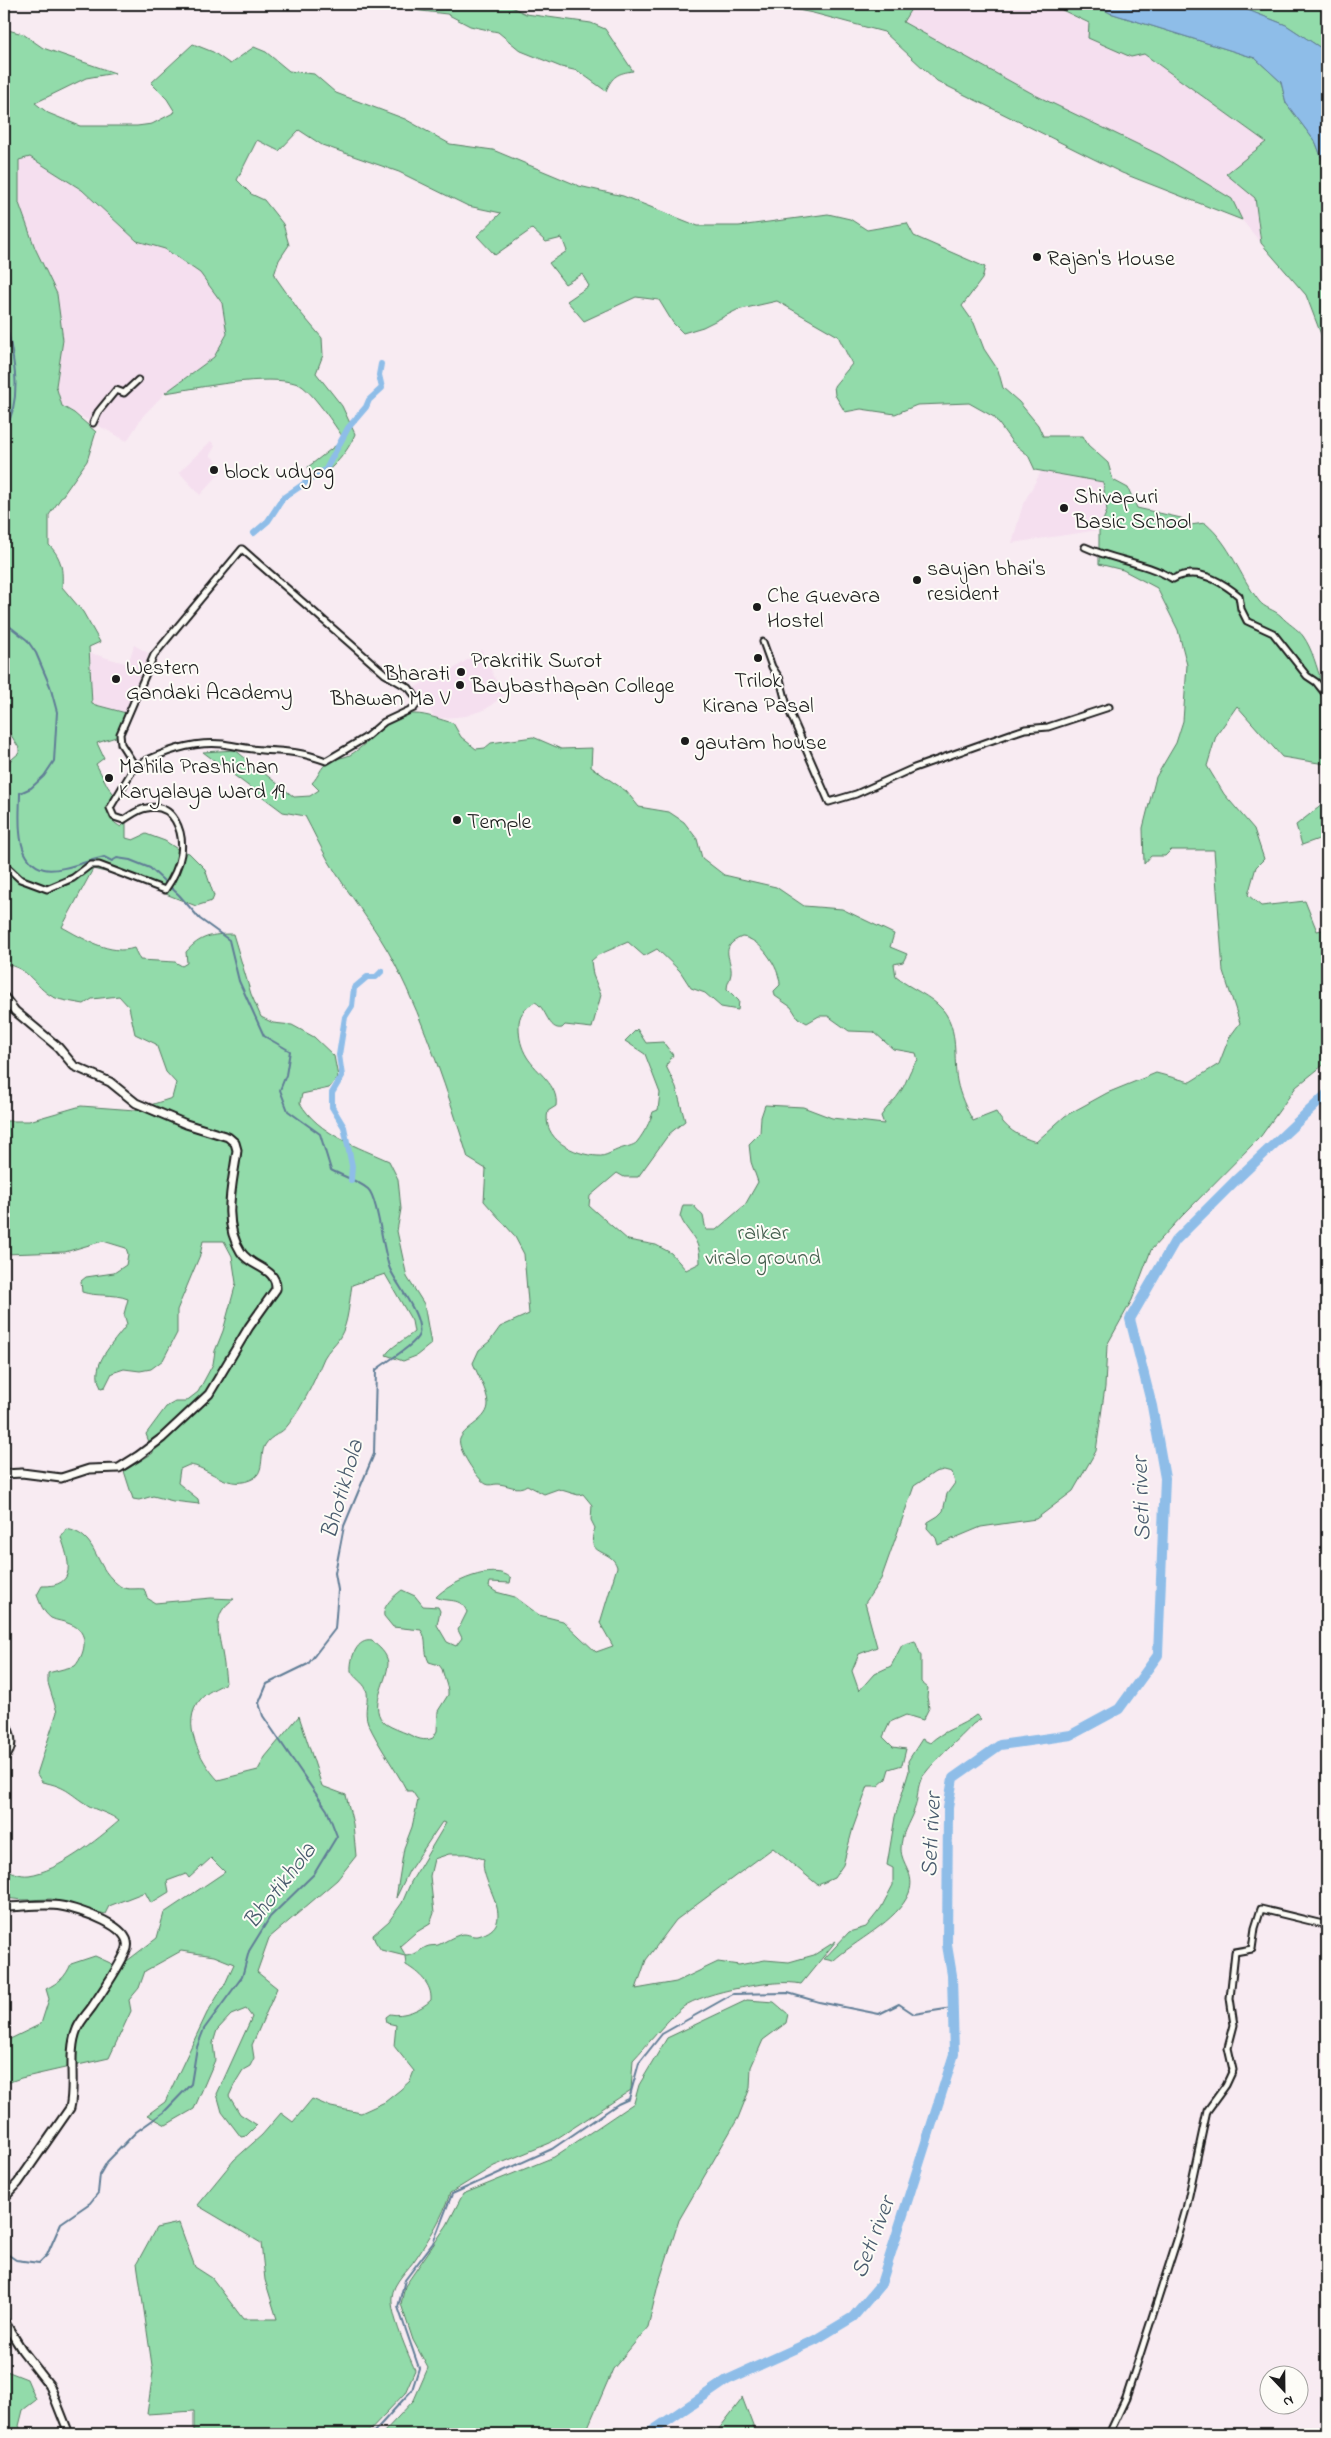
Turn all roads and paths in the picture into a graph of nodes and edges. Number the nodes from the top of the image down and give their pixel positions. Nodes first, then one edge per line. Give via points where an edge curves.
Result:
1 (138, 380) dead end
2 (93, 423) dead end
3 (1085, 548) dead end
4 (763, 642) dead end
5 (1327, 696) edge
6 (1109, 707) dead end
7 (135, 766) junction
8 (4, 864) edge
9 (4, 997) edge
10 (4, 1474) edge
11 (4, 1721) edge
12 (4, 1758) edge
13 (4, 1907) edge
14 (1327, 1925) edge
15 (4, 2198) edge
16 (4, 2321) edge
17 (69, 2434) edge
18 (1109, 2434) edge

1 - 2 street via 124,393 116,390
3 - 5 street via 1111,559 1138,563 1173,579 1183,574 1207,575 1227,586 1239,596 1246,621 1272,633
4 - 6 street via 829,802 1018,732 1048,727
7 - 7 street via 121,744 120,734 151,660 242,549 385,674 409,688 419,701 414,708 384,722 365,738 326,761 290,750 192,744
7 - 8 street via 110,808 114,817 123,820 148,807 171,812 179,828 181,854 166,890 99,865 90,865 73,878 47,889 20,879
9 - 10 main road via 15,1012 58,1047 74,1066 110,1082 136,1103 228,1137 235,1143 237,1150 229,1207 234,1235 247,1259 272,1275 276,1289 209,1394 138,1456 119,1468 89,1469 61,1478
11 - 12 main road via 11,1736 11,1746
13 - 15 main road via 69,1908 118,1929 127,1938 128,1946 76,2032 70,2108
14 - 18 street via 1261,1909 1252,1949 1235,1952 1230,1998 1234,2025 1228,2048 1233,2070 1207,2111 1178,2237 1126,2398
16 - 17 main road via 50,2386

